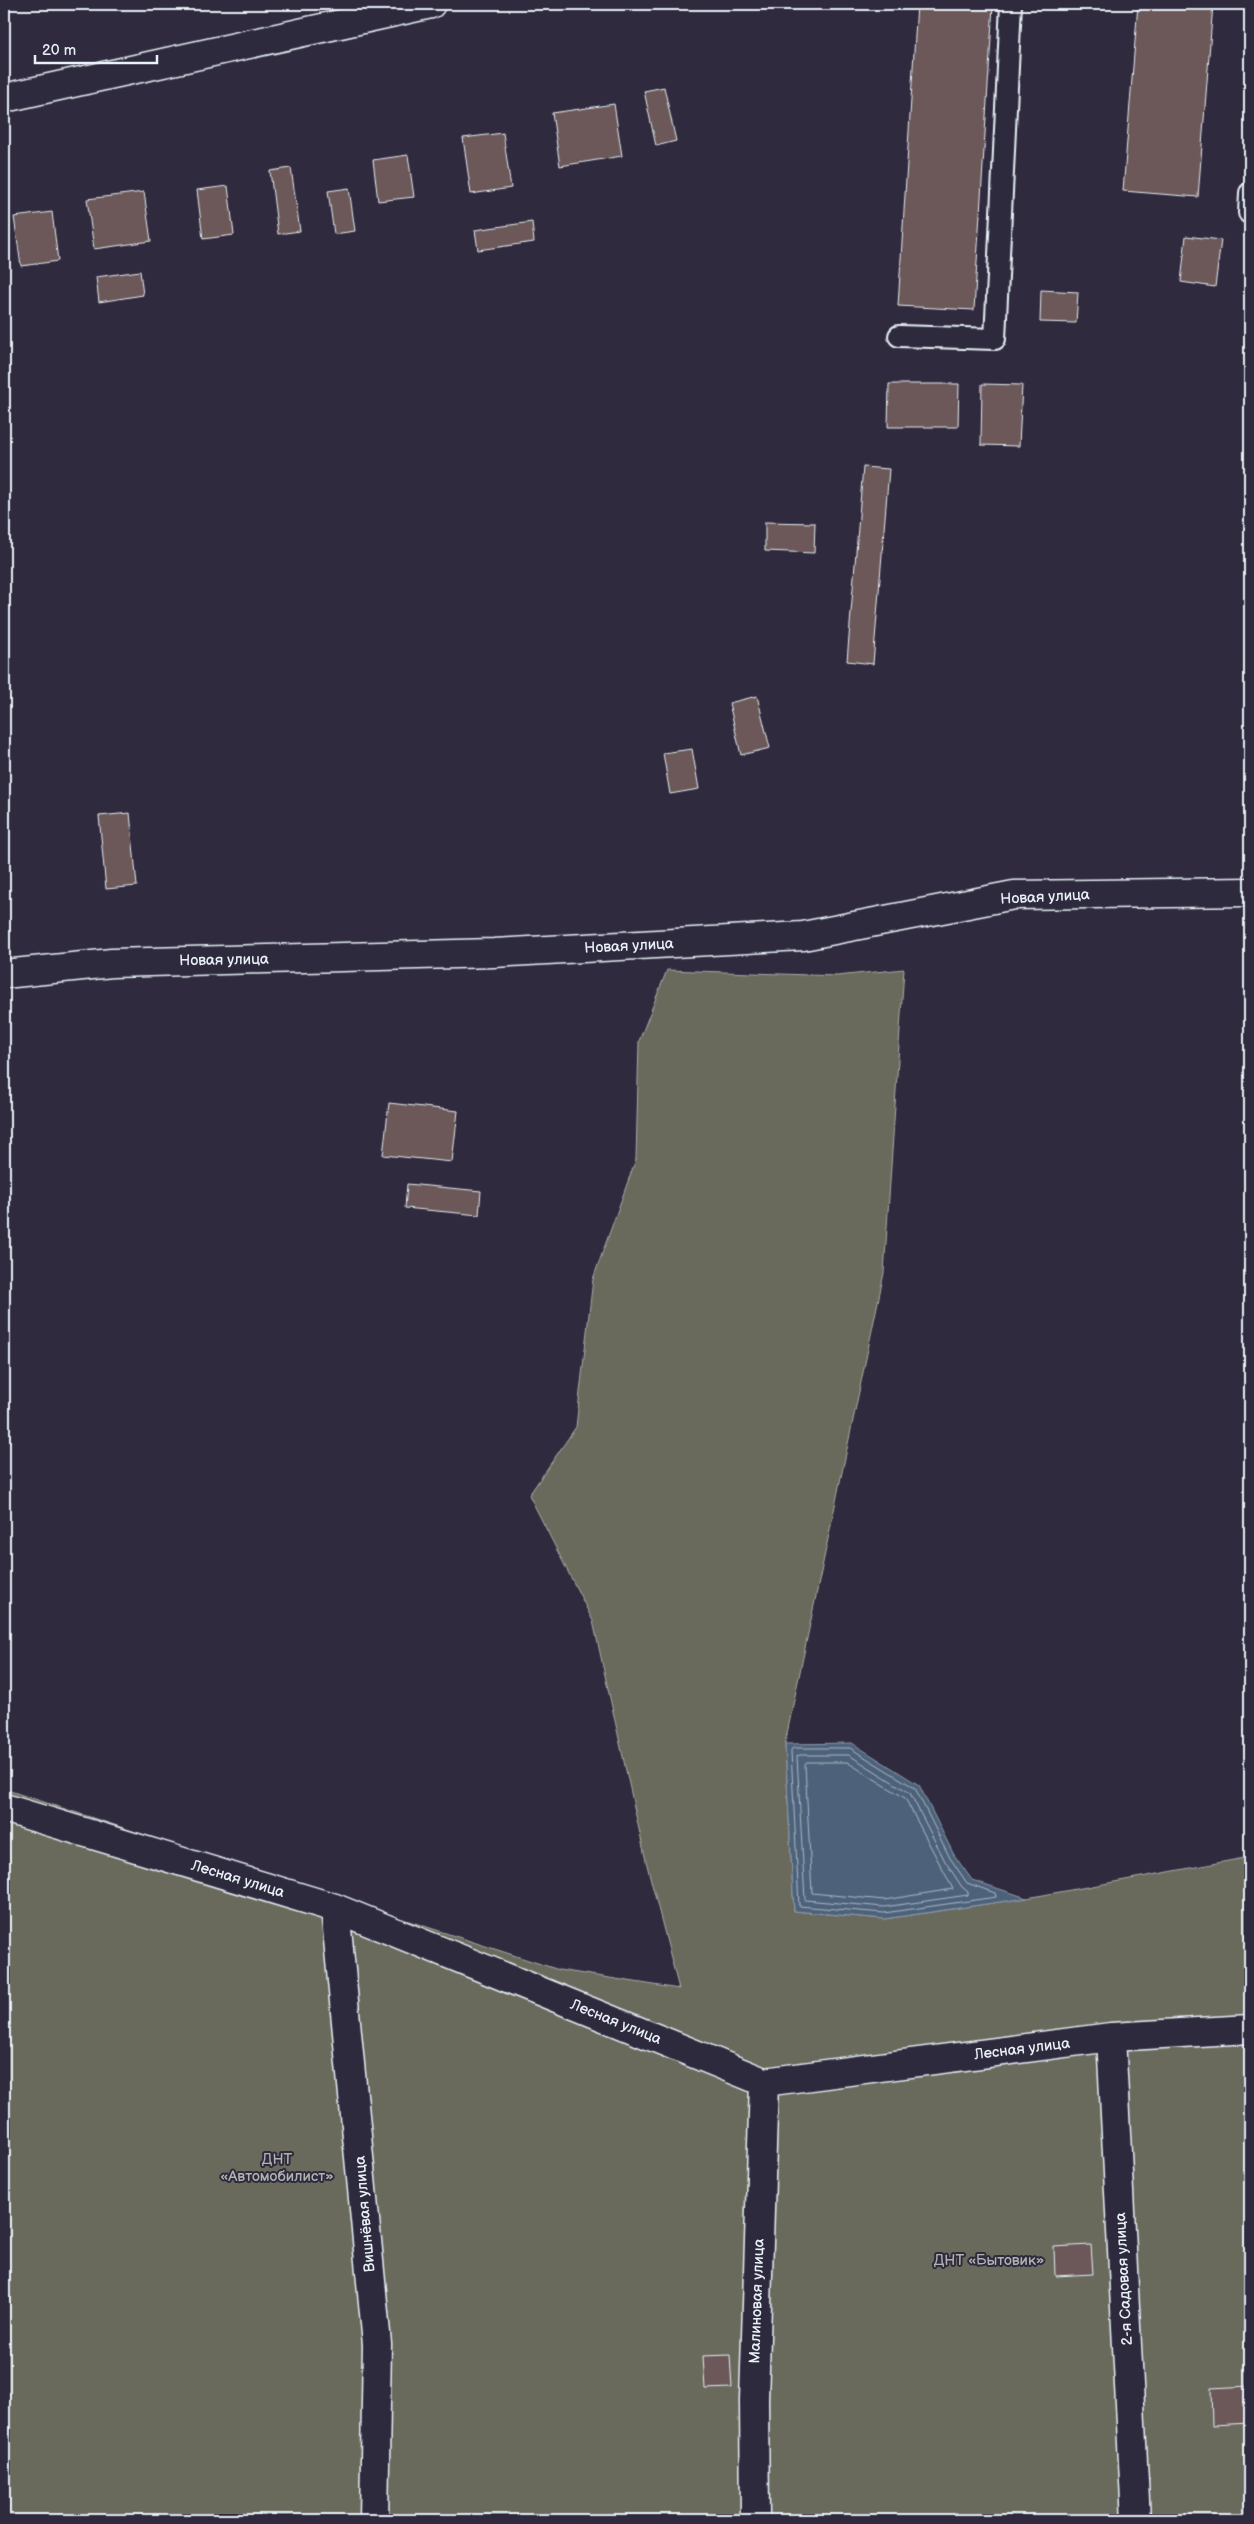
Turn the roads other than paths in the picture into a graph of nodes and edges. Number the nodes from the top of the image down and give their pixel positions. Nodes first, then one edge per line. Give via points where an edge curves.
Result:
1 (431, 4) edge
2 (1011, 4) edge
3 (4, 98) edge
4 (899, 336) dead end
5 (1250, 892) edge
6 (4, 974) edge
7 (4, 1808) edge
8 (336, 1908) junction
9 (1250, 2029) edge
10 (1112, 2037) junction
11 (764, 2082) junction
12 (374, 2520) edge
13 (754, 2520) edge
14 (1136, 2520) edge

1 - 3 street
2 - 4 lane via 995,339
5 - 6 street, Новая улица via 1014,895 803,936 494,953 112,963
7 - 8 street, Лесная улица
8 - 11 street, Лесная улица
8 - 12 street, Вишнёвая улица via 377,2344
9 - 10 street, Лесная улица
10 - 11 street, Лесная улица
10 - 14 street, 2-я Садовая улица
11 - 13 street, Малиновая улица via 754,2400

